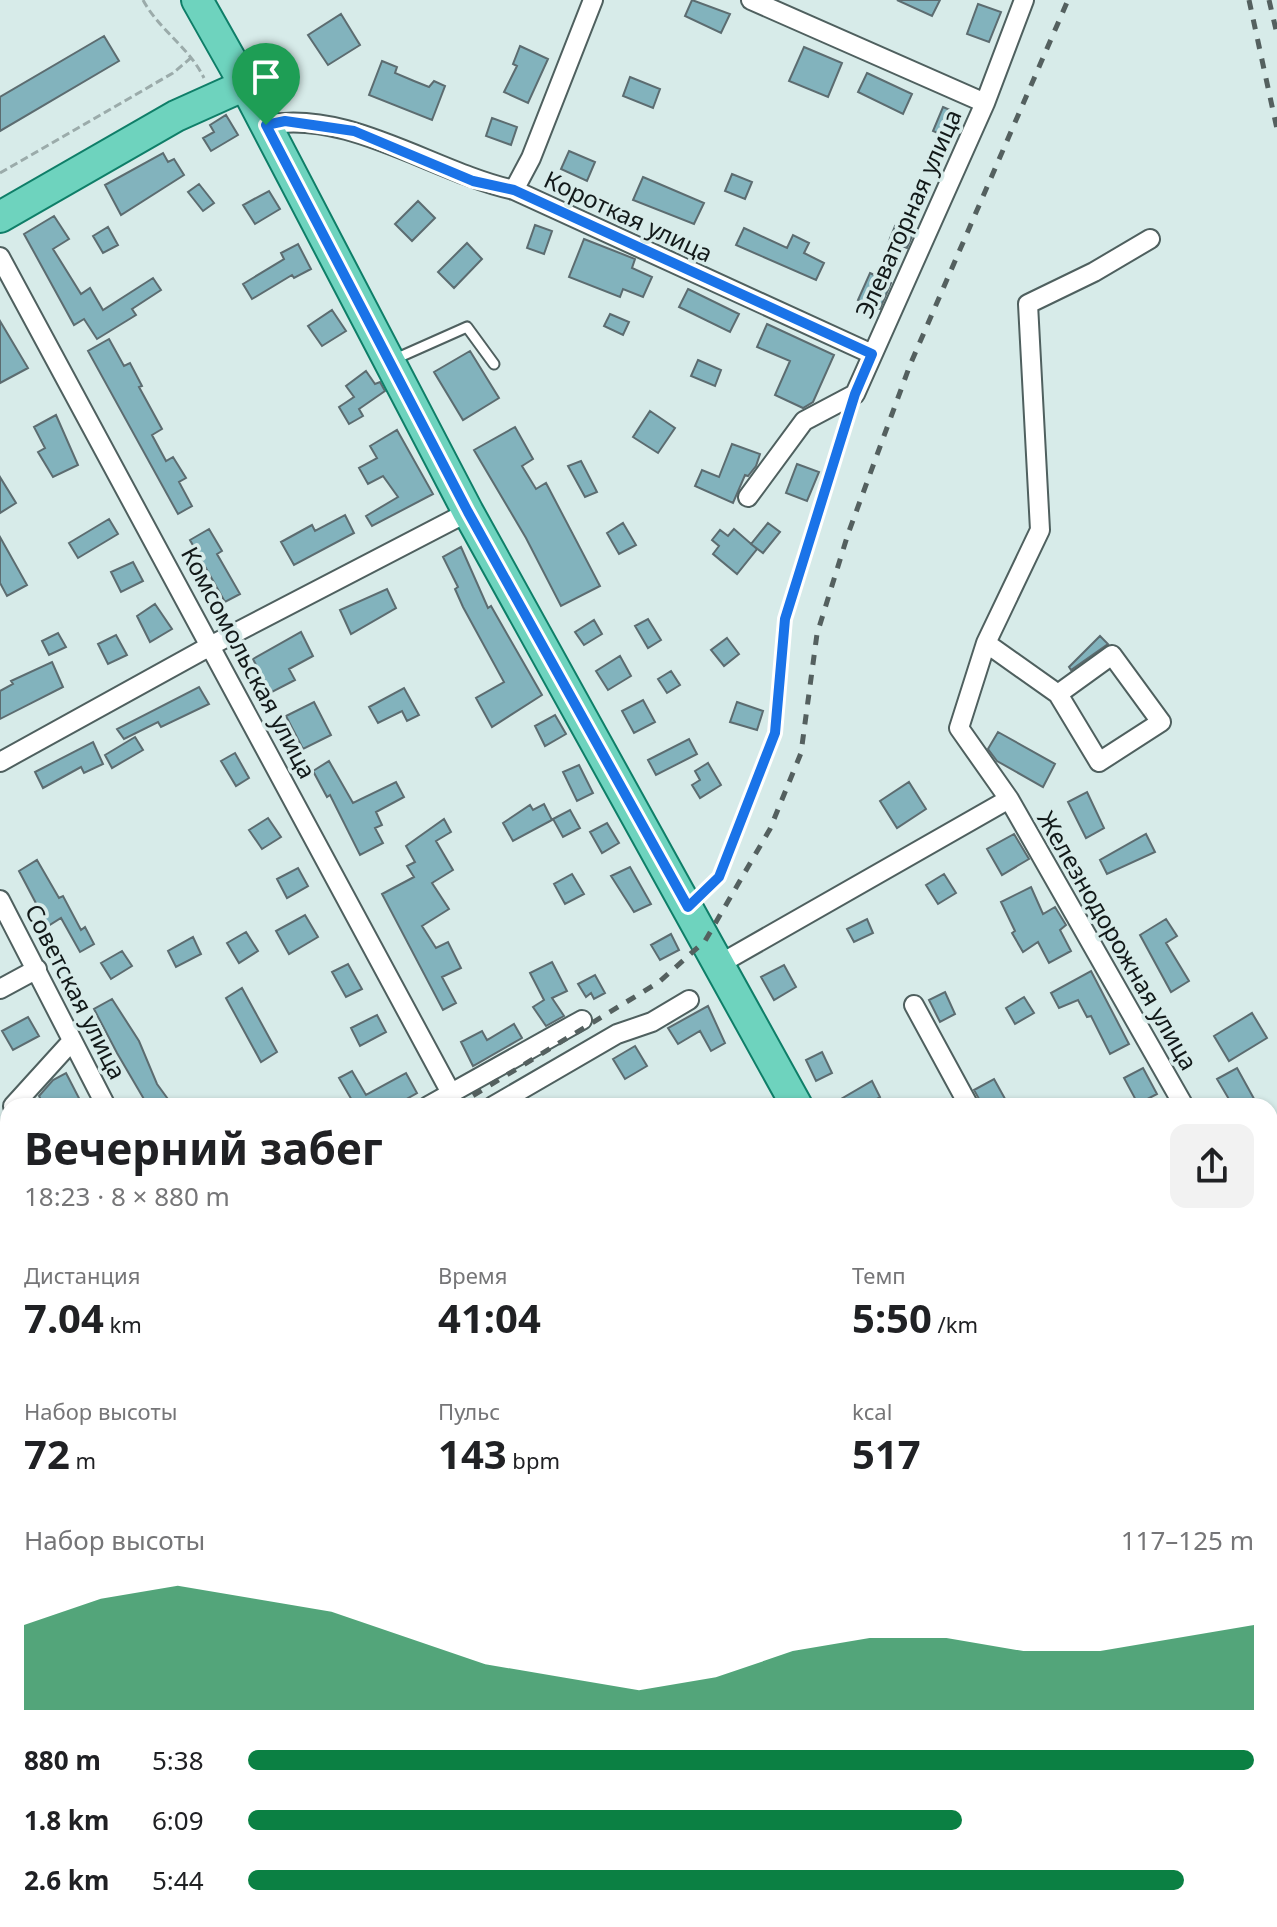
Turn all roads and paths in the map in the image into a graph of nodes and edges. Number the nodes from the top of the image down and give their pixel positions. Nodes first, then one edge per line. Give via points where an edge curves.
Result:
1 (143, 0) edge
2 (197, 0) edge
3 (593, 0) edge
4 (751, 0) edge
5 (1024, 0) edge
6 (192, 57) junction
7 (245, 85) junction
8 (209, 89) dead end
9 (985, 103) junction
10 (266, 125) junction
11 (0, 173) edge
12 (514, 190) junction
13 (0, 217) edge
14 (1150, 239) dead end
15 (0, 257) edge
16 (872, 354) junction
17 (390, 361) junction
18 (494, 364) dead end
19 (855, 394) junction
20 (748, 497) dead end
21 (468, 512) junction
22 (986, 643) junction
23 (212, 645) junction
24 (1058, 694) junction
25 (0, 762) edge
26 (1009, 799) junction
27 (0, 900) edge
28 (688, 907) junction
29 (718, 965) junction
30 (37, 969) junction
31 (0, 989) edge
32 (689, 1000) dead end
33 (914, 1005) dead end
34 (582, 1020) dead end
35 (72, 1041) junction
36 (451, 1093) junction
37 (20, 1098) edge
38 (102, 1098) edge
39 (442, 1098) edge
40 (507, 1098) edge
41 (793, 1098) edge
42 (965, 1098) edge
43 (1179, 1098) edge

1 - 6 path
2 - 7 main road
3 - 12 street
4 - 9 street
5 - 9 street, Элеваторная улица
6 - 8 path
6 - 11 path
7 - 10 main road
7 - 13 main road via 176,116
9 - 16 street, Элеваторная улица
10 - 12 street, Короткая улица via 285,121 354,131 473,181
10 - 17 main road
12 - 16 street, Короткая улица
14 - 22 street via 1028,304 1040,530
15 - 23 street, Комсомольская улица
16 - 19 street, Элеваторная улица
17 - 18 lane via 467,327
17 - 21 main road
19 - 20 street via 804,421
19 - 28 path via 785,619 775,733 719,877
21 - 23 street
21 - 28 main road
22 - 24 street
22 - 26 street via 959,728
23 - 25 street
23 - 36 street, Комсомольская улица
24 - 24 street via 1112,655 1161,722 1099,762
26 - 29 street, Железнодорожная улица
26 - 43 street, Железнодорожная улица
27 - 30 street, Советская улица
28 - 29 main road
29 - 41 main road
30 - 31 street
30 - 35 street, Советская улица
32 - 40 street via 652,1022 617,1034
33 - 42 street
34 - 36 street
35 - 37 street
35 - 38 street, Советская улица
36 - 39 street

